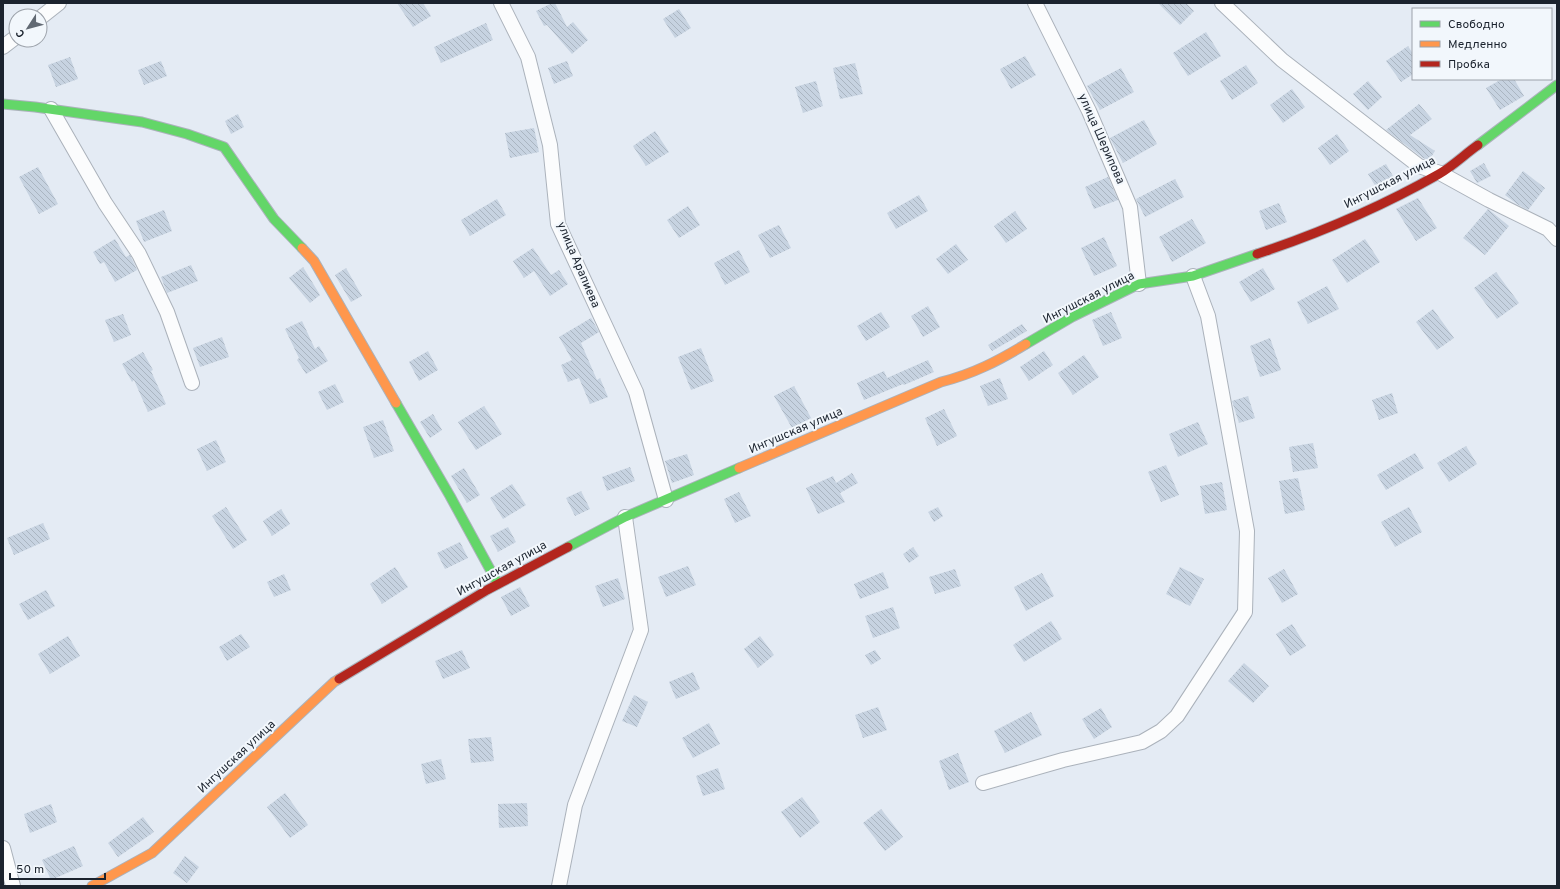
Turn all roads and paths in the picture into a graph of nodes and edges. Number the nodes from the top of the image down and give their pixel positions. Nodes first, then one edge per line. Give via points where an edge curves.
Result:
1 (59, 3) edge
2 (501, 3) edge
3 (1035, 3) edge
4 (1222, 3) edge
5 (48, 12) edge
6 (1557, 85) edge
7 (3, 104) edge
8 (51, 109) junction
9 (1440, 173) junction
10 (1557, 239) edge
11 (1193, 276) junction
12 (1139, 284) junction
13 (192, 383) dead end
14 (666, 500) junction
15 (625, 517) junction
16 (498, 584) junction
17 (983, 783) dead end
18 (3, 848) edge
19 (13, 886) edge
20 (92, 886) edge
21 (559, 886) edge

1 - 5 street
2 - 14 street, улица Арапиева via 528,57 550,145 558,224 636,392
3 - 12 street, улица Шерипова via 1089,112 1130,207
4 - 9 street via 1282,60 1419,166
6 - 9 street, Ингушская улица
7 - 8 street
8 - 13 street via 105,204 139,254 167,312
8 - 16 street via 142,122 224,147 274,219 314,261
9 - 10 street via 1548,229
9 - 11 street, Ингушская улица via 1385,202 1304,238
11 - 12 street, Ингушская улица
11 - 17 street via 1208,316 1247,531 1245,612 1177,716 1162,731 1142,742 1063,760
12 - 14 street, Ингушская улица via 1072,317 995,363 941,382
14 - 15 street, Ингушская улица
15 - 16 street, Ингушская улица
15 - 21 street via 641,630 575,805
16 - 20 street, Ингушская улица via 334,682 152,853
18 - 19 street

